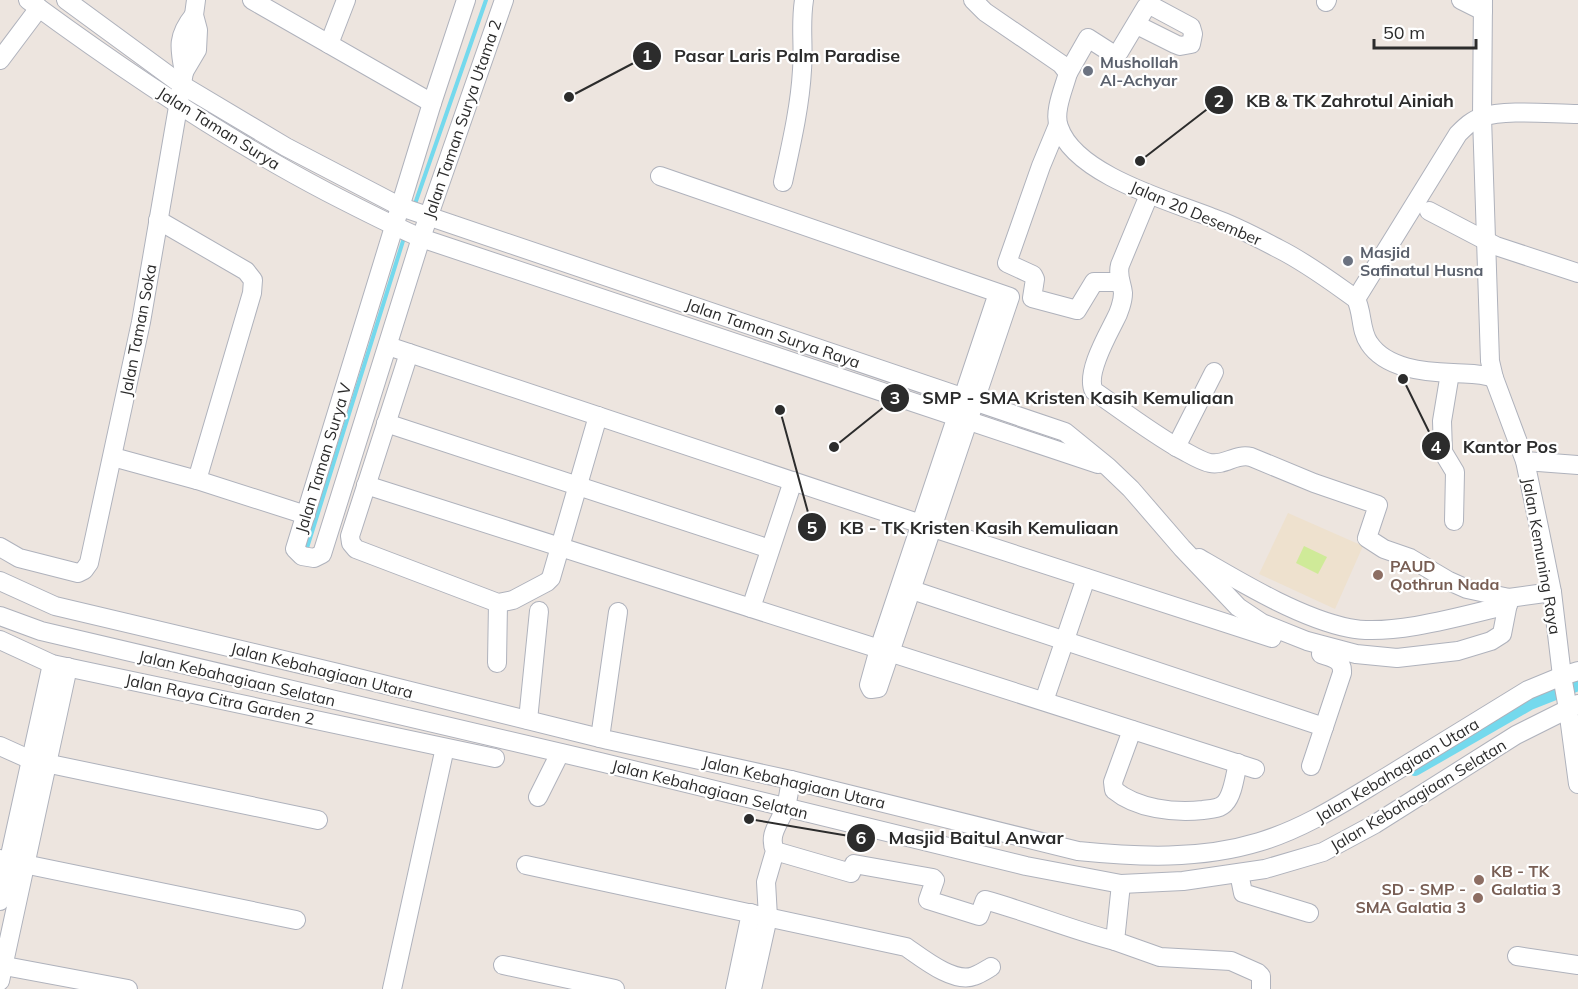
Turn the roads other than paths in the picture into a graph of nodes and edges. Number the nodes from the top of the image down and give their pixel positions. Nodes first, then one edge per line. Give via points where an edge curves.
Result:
1 (66, 0) edge
2 (252, 0) edge
3 (346, 0) edge
4 (466, 0) edge
5 (504, 0) edge
6 (804, 0) edge
7 (973, 0) edge
8 (1461, 0) edge
9 (34, 4) edge
10 (1483, 5) edge
11 (195, 8) edge
12 (1137, 25) dead end
13 (329, 44) junction
14 (0, 60) edge
15 (1068, 73) junction
16 (183, 78) junction
17 (432, 103) junction
18 (178, 104) junction
19 (1578, 114) edge
20 (1482, 117) junction
21 (1058, 125) junction
22 (660, 176) dead end
23 (783, 182) dead end
24 (1149, 195) junction
25 (401, 207) junction
26 (1429, 211) dead end
27 (428, 217) junction
28 (158, 220) junction
29 (394, 227) junction
30 (1485, 233) junction
31 (421, 237) junction
32 (1578, 273) edge
33 (1120, 282) junction
34 (1356, 299) junction
35 (693, 306) junction
36 (686, 326) junction
37 (388, 346) junction
38 (409, 353) junction
39 (1492, 369) junction
40 (1214, 372) dead end
41 (1450, 373) junction
42 (923, 384) junction
43 (969, 400) junction
44 (917, 404) junction
45 (598, 416) junction
46 (962, 419) junction
47 (386, 423) junction
48 (1176, 447) junction
49 (113, 458) junction
50 (1525, 461) junction
51 (1578, 465) edge
52 (1108, 467) junction
53 (197, 480) junction
54 (793, 481) junction
55 (366, 485) junction
56 (578, 487) junction
57 (306, 515) junction
58 (1454, 521) dead end
59 (927, 526) junction
60 (0, 547) edge
61 (560, 547) junction
62 (1182, 548) junction
63 (770, 549) junction
64 (1086, 578) junction
65 (0, 581) edge
66 (912, 590) junction
67 (1552, 592) junction
68 (1509, 601) junction
69 (498, 603) junction
70 (751, 608) junction
71 (539, 612) dead end
72 (618, 612) dead end
73 (0, 615) edge
74 (0, 640) edge
75 (1065, 641) junction
76 (885, 651) junction
77 (497, 663) dead end
78 (60, 665) junction
79 (1568, 676) edge
80 (335, 686) junction
81 (1044, 701) junction
82 (1571, 705) edge
83 (528, 720) junction
84 (446, 726) junction
85 (1324, 727) junction
86 (1132, 730) junction
87 (0, 746) edge
88 (442, 746) junction
89 (601, 747) junction
90 (560, 753) junction
91 (495, 758) dead end
92 (39, 762) junction
93 (1311, 766) dead end
94 (1578, 784) edge
95 (788, 793) junction
96 (538, 797) dead end
97 (318, 820) dead end
98 (1031, 840) junction
99 (775, 851) junction
100 (11, 861) edge
101 (1027, 864) junction
102 (526, 865) dead end
103 (1239, 873) junction
104 (1121, 884) junction
105 (0, 901) edge
106 (1309, 913) dead end
107 (759, 915) junction
108 (296, 920) dead end
109 (1115, 941) junction
110 (1517, 956) dead end
111 (503, 964) dead end
112 (1578, 965) edge
113 (991, 967) dead end
114 (1, 970) edge
115 (128, 989) edge
116 (392, 989) edge
117 (615, 989) edge
118 (735, 989) edge
119 (752, 989) edge
120 (1261, 989) edge

1 - 16 street, Jalan Taman Surya
2 - 13 street
3 - 13 street
4 - 17 street, Jalan Taman Surya V
5 - 27 street, Jalan Taman Surya Utama 2
6 - 23 street via 800,21 802,70
7 - 15 street
8 - 10 street
9 - 14 street
9 - 18 street, Jalan Taman Surya
10 - 20 street, Jalan Kemuning Raya
11 - 16 street, Jalan Taman Soka via 183,29
12 - 15 street via 1116,55 1088,38
13 - 17 street
15 - 21 street
16 - 18 street, Jalan Taman Soka
16 - 25 street, Jalan Taman Surya via 286,147
17 - 25 street, Jalan Taman Surya V
18 - 28 street, Jalan Taman Soka
18 - 29 street, Jalan Taman Surya via 277,166
19 - 20 street
20 - 30 street, Jalan Kemuning Raya
20 - 34 street via 1458,134
21 - 24 street, Jalan 20 Desember via 1065,139 1094,166
21 - 33 street via 1006,263 1033,275 1032,298 1076,310 1094,282
22 - 43 street via 998,293
24 - 33 street via 1120,265
24 - 34 street, Jalan 20 Desember via 1215,218 1282,250
25 - 27 street, Jalan Taman Surya
25 - 29 street, Jalan Taman Surya V
26 - 30 street
27 - 31 street, Jalan Taman Surya Utama 2
27 - 35 street, Jalan Taman Surya Raya
28 - 49 street, Jalan Taman Soka
28 - 53 street via 246,271 253,280
29 - 31 street, Jalan Taman Surya
29 - 57 street, Jalan Taman Surya V
30 - 32 street
30 - 39 street, Jalan Kemuning Raya
31 - 36 street, Jalan Taman Surya Raya
31 - 37 street, Jalan Taman Surya V
33 - 48 street via 1123,296 1099,352 1092,389
34 - 41 street via 1364,335 1381,356 1395,364
35 - 36 street
35 - 42 street, Jalan Taman Surya Raya
36 - 44 street, Jalan Taman Surya Raya
37 - 38 street
37 - 57 street, Jalan Taman Surya V via 322,554 314,558 302,556 295,549
38 - 45 street
38 - 47 street
39 - 41 street via 1483,375
39 - 50 street, Jalan Kemuning Raya
40 - 48 street
41 - 58 street via 1442,421 1443,452 1455,472
42 - 43 street, Jalan Taman Surya Raya
42 - 44 street
43 - 46 street
43 - 52 street, Jalan Taman Surya Raya via 1065,432
44 - 46 street, Jalan Taman Surya Raya
45 - 54 street
45 - 56 street
46 - 52 street, Jalan Taman Surya Raya
46 - 59 street
47 - 55 street
47 - 56 street
48 - 68 street via 1211,463 1251,457 1378,505 1367,538 1467,589
49 - 53 street
49 - 60 street, Jalan Taman Soka via 89,563 81,572 19,558
50 - 51 street
50 - 67 street, Jalan Kemuning Raya
52 - 62 street, Jalan Taman Surya Raya
53 - 57 street
54 - 59 street
54 - 63 street
55 - 61 street
55 - 69 street via 350,536 356,549
56 - 61 street
56 - 63 street
59 - 64 street
59 - 66 street
59 - 76 street
61 - 69 street via 547,582 513,600
61 - 70 street
62 - 68 street via 1281,603 1350,628 1404,627
62 - 68 street, Jalan Taman Surya Raya via 1238,607 1262,623 1307,641 1356,654 1397,658 1458,651 1491,641 1502,634
63 - 70 street
64 - 75 street
64 - 85 street via 1336,659 1342,664 1342,673
65 - 80 street, Jalan Kebahagiaan Utara via 55,606
66 - 75 street
66 - 76 street
67 - 68 street
67 - 79 street, Jalan Kemuning Raya
69 - 77 street
70 - 76 street
71 - 83 street
72 - 89 street
73 - 80 street, Jalan Kebahagiaan Selatan via 41,631
74 - 78 street, Jalan Raya Citra Garden 2
75 - 81 street
75 - 85 street
76 - 81 street
78 - 88 street, Jalan Raya Citra Garden 2
78 - 92 street
79 - 82 street, Jalan Kemuning Raya
79 - 98 street, Jalan Kebahagiaan Utara via 1528,690 1315,820 1259,842 1179,856 1146,856 1078,850
80 - 83 street, Jalan Kebahagiaan Utara
80 - 84 street, Jalan Kebahagiaan Selatan
81 - 86 street
82 - 94 street, Jalan Kemuning Raya
82 - 103 street, Jalan Kebahagiaan Selatan via 1323,852
83 - 89 street, Jalan Kebahagiaan Utara
84 - 88 street
84 - 90 street, Jalan Kebahagiaan Selatan
85 - 93 street
86 - 86 street via 1113,782 1114,790 1144,804 1175,812 1223,805 1246,766
87 - 92 street
88 - 91 street, Jalan Raya Citra Garden 2
88 - 116 street via 444,752
89 - 90 street, Jalan Kebahagiaan Selatan
89 - 95 street, Jalan Kebahagiaan Selatan
89 - 95 street, Jalan Kebahagiaan Utara
90 - 96 street
92 - 97 street
92 - 100 street
95 - 98 street, Jalan Kebahagiaan Utara
95 - 99 street via 774,833
95 - 101 street, Jalan Kebahagiaan Selatan
98 - 101 street
99 - 107 street
99 - 109 street via 851,873 854,864 933,878 928,900 946,907 979,916 985,900
100 - 105 street
100 - 108 street
100 - 114 street
101 - 104 street, Jalan Kebahagiaan Selatan
102 - 107 street
103 - 104 street, Jalan Kebahagiaan Selatan
103 - 106 street via 1243,894
104 - 109 street
107 - 113 street via 906,946 938,969 954,975 972,977
107 - 118 street
107 - 119 street
109 - 120 street via 1160,957 1231,960 1258,973
110 - 112 street
111 - 117 street
114 - 115 street

